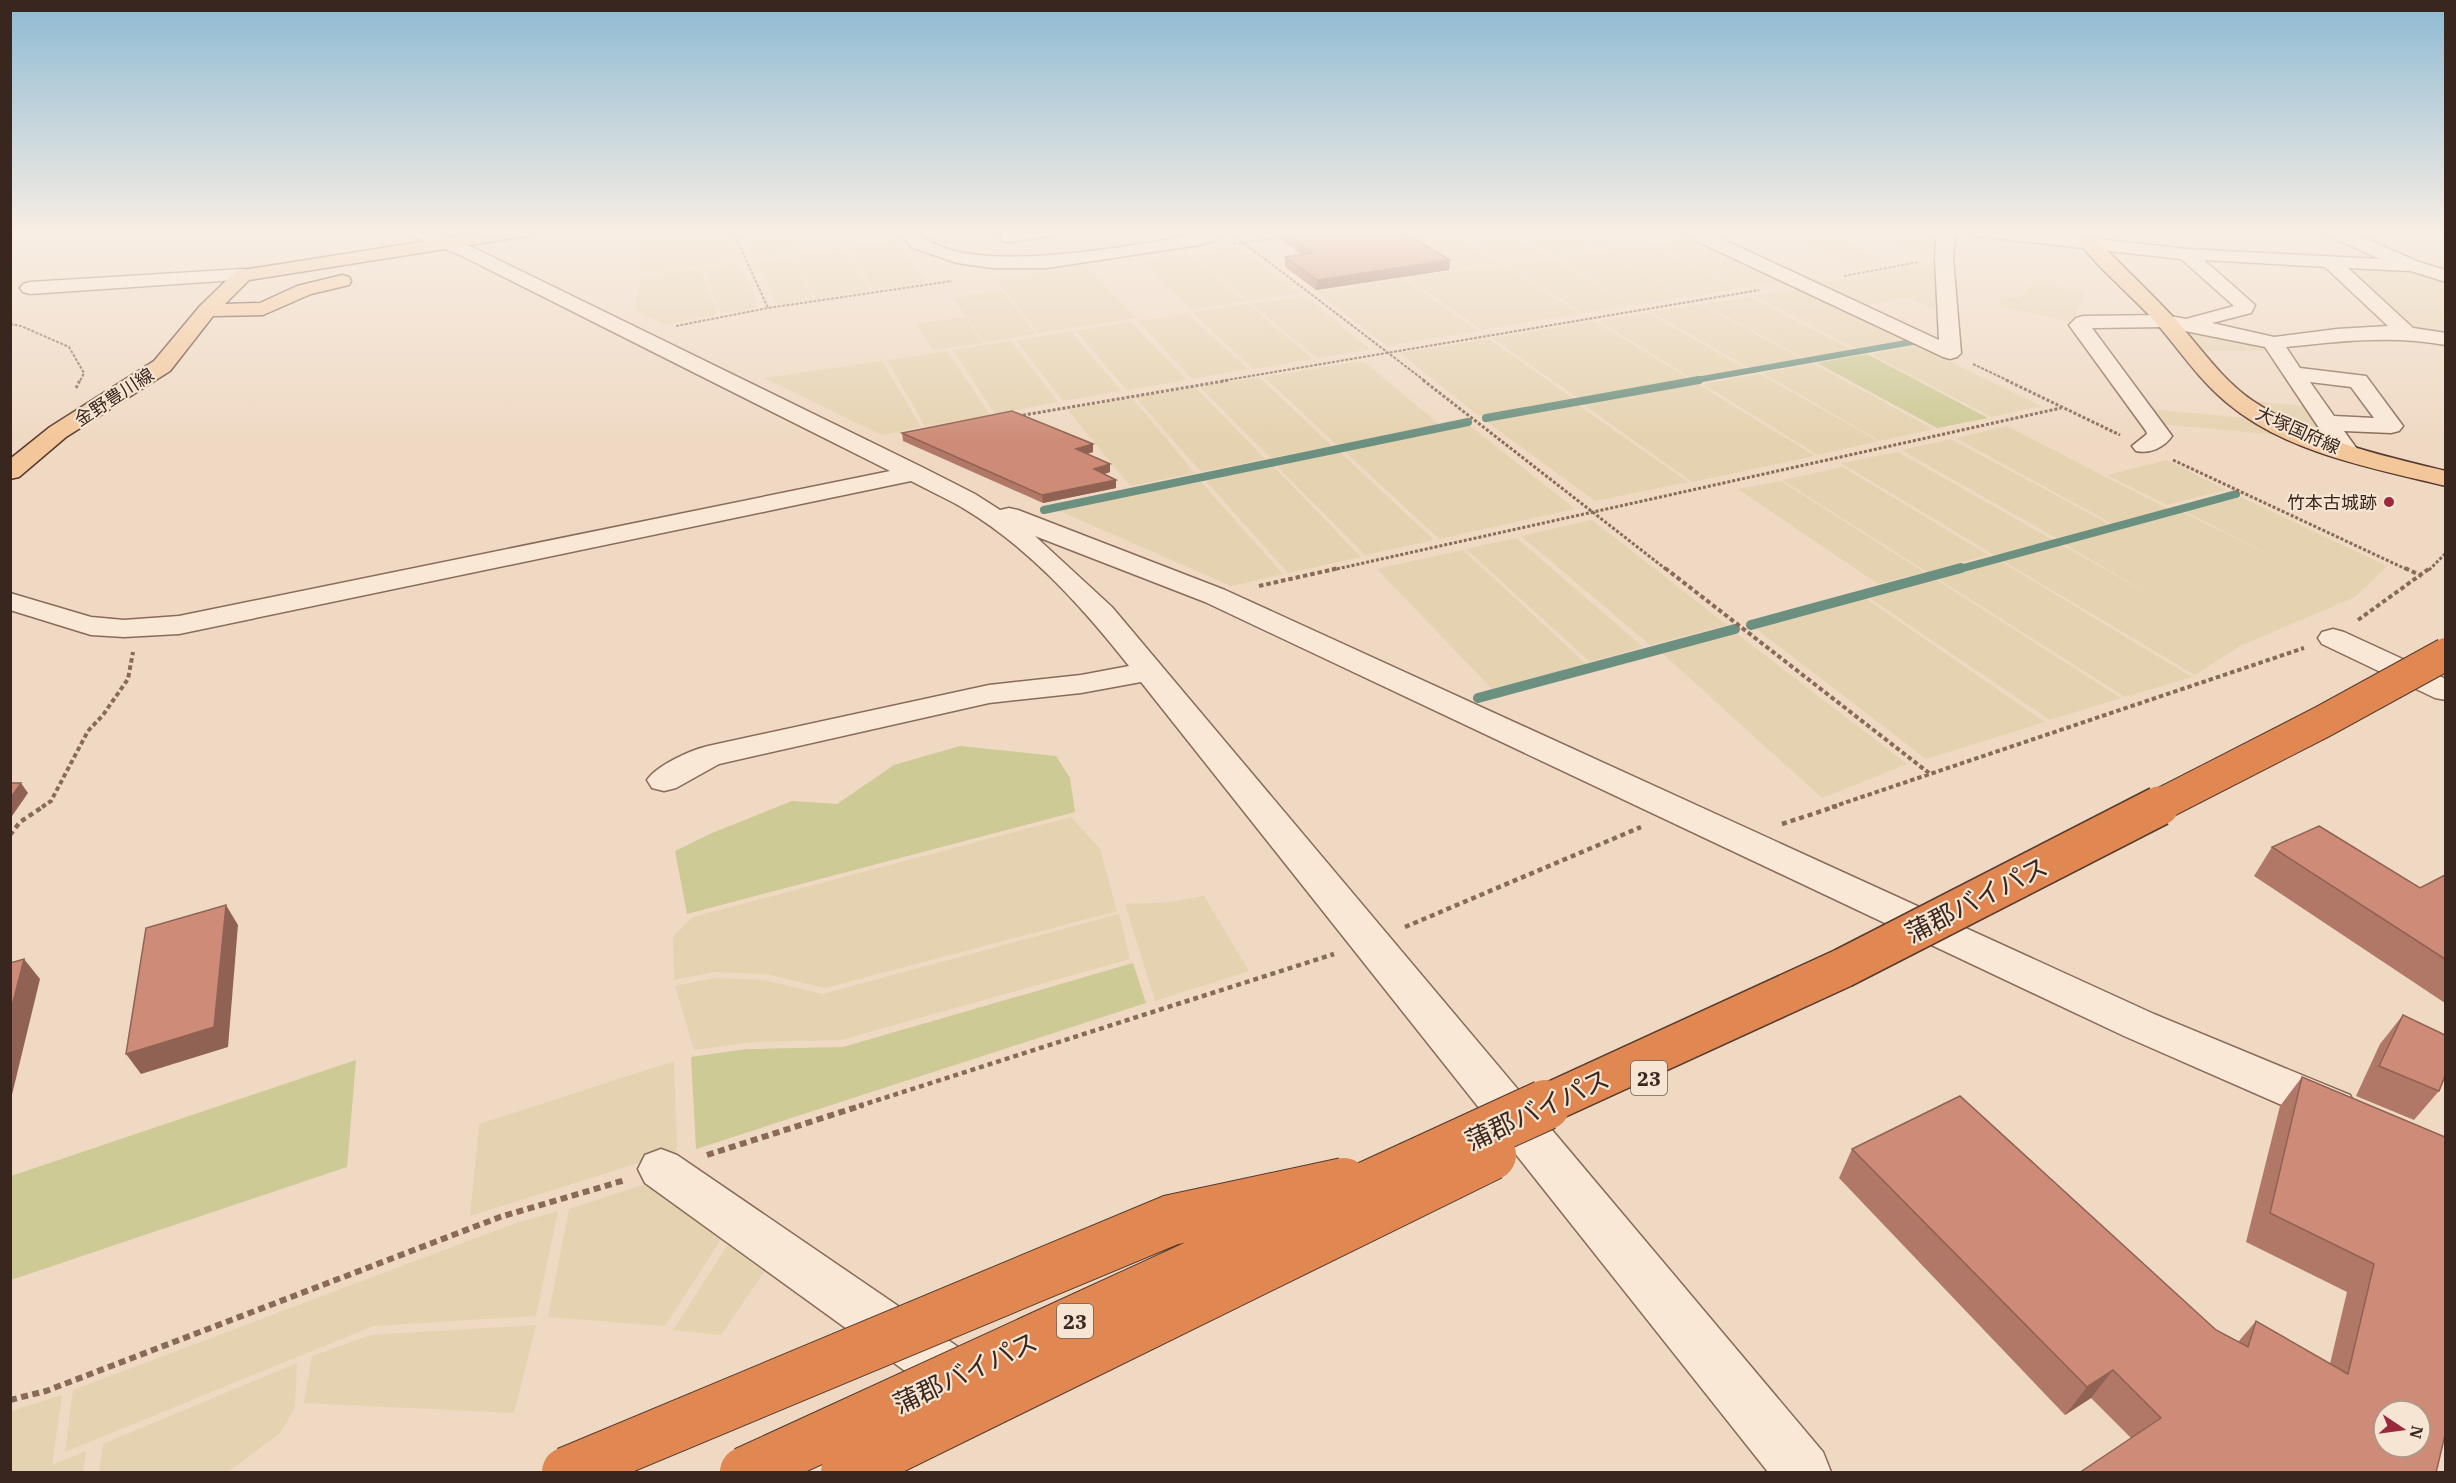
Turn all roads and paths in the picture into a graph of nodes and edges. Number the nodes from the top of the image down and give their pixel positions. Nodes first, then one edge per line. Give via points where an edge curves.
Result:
1 (217, 300) edge
2 (282, 300) edge
3 (564, 300) edge
4 (764, 300) edge
5 (1320, 300) edge
6 (1696, 300) edge
7 (1837, 300) edge
8 (1947, 300) edge
9 (2153, 300) edge
10 (2239, 300) edge
11 (2371, 300) edge
12 (207, 310) junction
13 (716, 317) dead end
14 (2176, 323) junction
15 (10, 324) edge
16 (2406, 332) junction
17 (2445, 339) edge
18 (2272, 343) junction
19 (1388, 351) junction
20 (1950, 353) junction
21 (2295, 375) junction
22 (74, 392) dead end
23 (2061, 408) junction
24 (1012, 417) edge
25 (2328, 423) junction
26 (2144, 446) junction
27 (2348, 453) junction
28 (10, 472) edge
29 (915, 472) junction
30 (2445, 478) edge
31 (966, 499) junction
32 (1595, 512) junction
33 (2445, 553) edge
34 (1130, 563) junction
35 (1064, 575) junction
36 (2422, 576) junction
37 (1215, 596) junction
38 (10, 601) edge
39 (136, 628) junction
40 (2333, 638) junction
41 (2445, 654) edge
42 (1150, 671) junction
43 (2445, 673) edge
44 (2445, 691) edge
45 (1929, 772) junction
46 (664, 780) dead end
47 (1680, 810) junction
48 (10, 835) edge
49 (1740, 838) junction
50 (1369, 943) junction
51 (2369, 1124) edge
52 (661, 1169) junction
53 (1404, 1170) junction
54 (10, 1400) edge
55 (567, 1473) edge
56 (745, 1473) edge
57 (846, 1473) edge
58 (883, 1473) edge
59 (1803, 1473) edge

1 - 12 main road, 金野豊川線
2 - 12 main road via 263,309
3 - 29 street
4 - 13 path via 768,308
5 - 19 path
6 - 19 path
7 - 20 street
8 - 20 street
9 - 14 main road, 大塚国府線
10 - 14 street via 2244,309
11 - 16 street
12 - 28 main road, 金野豊川線 via 162,366 58,432
14 - 18 street
14 - 26 street via 2090,320 2079,326 2157,430 2160,436
14 - 27 main road, 大塚国府線 via 2226,390 2244,405 2296,433
15 - 22 path via 69,347 84,373
16 - 17 street
16 - 18 street via 2342,334
18 - 21 street
19 - 24 path
19 - 32 path
20 - 23 path
21 - 25 street
21 - 25 street via 2358,381 2391,426
23 - 26 path
23 - 32 path
25 - 27 street
26 - 36 path
27 - 30 main road, 大塚国府線
29 - 31 street
29 - 39 street via 209,620
31 - 34 street
31 - 35 street via 1020,536
32 - 37 path
32 - 45 path
33 - 36 path
34 - 35 street via 1091,567
34 - 37 street
35 - 42 street
36 - 40 path
37 - 47 street
38 - 39 street via 82,624
39 - 48 path via 128,679 88,731 51,801 20,822
40 - 44 street
40 - 45 path
41 - 53 highway, 蒲郡バイパス / 23, bridge via 2322,722 1844,968
42 - 46 street via 1082,684 989,694 708,756
42 - 50 street
43 - 57 highway, 蒲郡バイパス / 23, bridge via 2260,774 1872,972 1551,1125
45 - 49 path
47 - 49 street
47 - 50 path
49 - 51 street via 2139,1024
50 - 52 path
50 - 59 street
52 - 54 path via 500,1217 46,1391
52 - 58 street via 996,1404
53 - 55 highway, bridge via 1172,1220
53 - 56 highway, 蒲郡バイパス / 23, bridge

